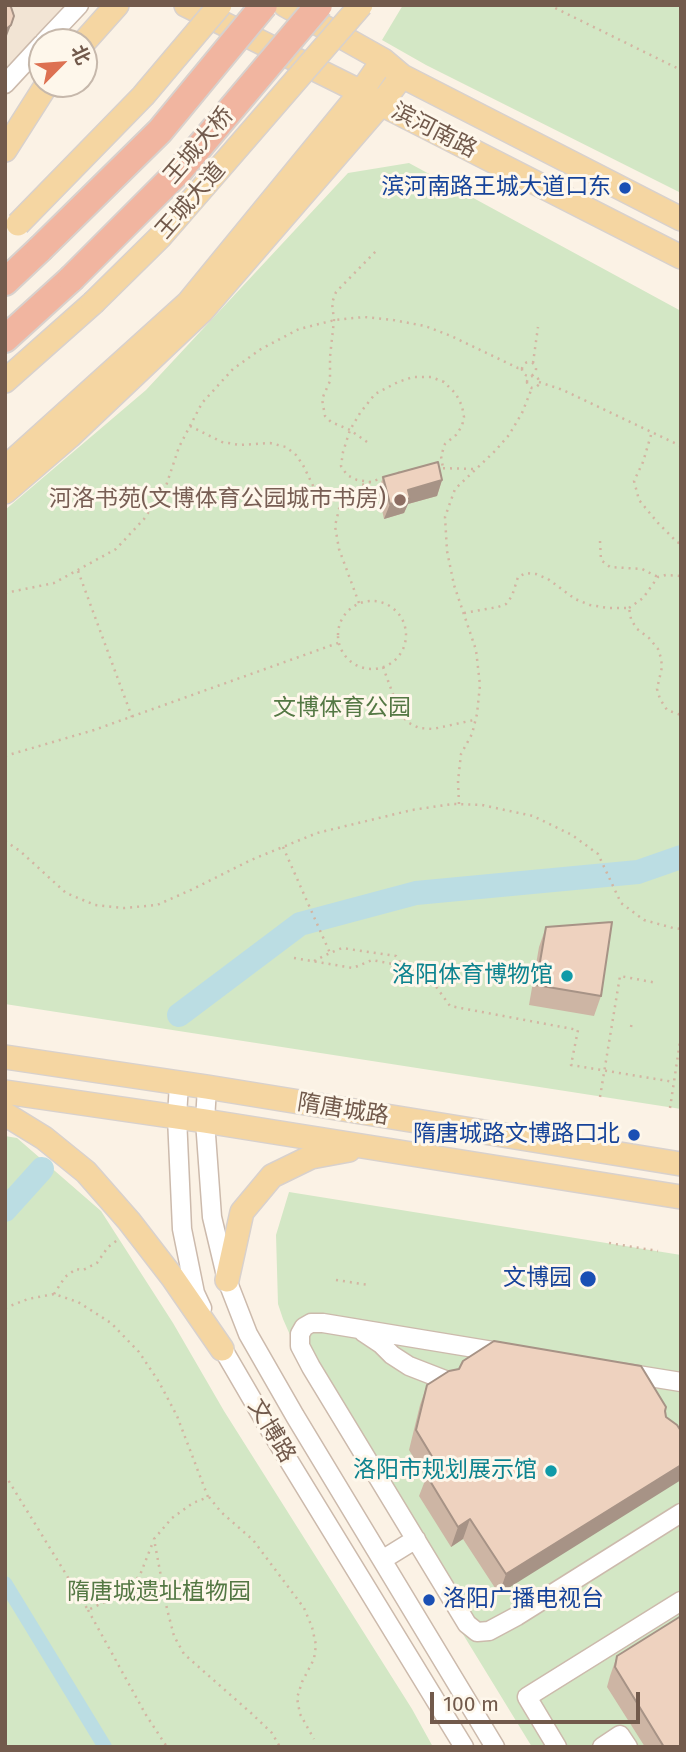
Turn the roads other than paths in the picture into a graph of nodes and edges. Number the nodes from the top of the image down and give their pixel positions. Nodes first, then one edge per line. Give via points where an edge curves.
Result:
1 (117, 5) edge
2 (186, 5) edge
3 (220, 5) edge
4 (264, 5) edge
5 (285, 5) edge
6 (319, 5) edge
7 (361, 5) edge
8 (70, 8) edge
9 (55, 28) edge
10 (96, 28) edge
11 (28, 59) edge
12 (383, 60) junction
13 (402, 76) junction
14 (5, 83) edge
15 (31, 98) edge
16 (38, 98) edge
17 (371, 98) junction
18 (5, 121) edge
19 (5, 150) edge
20 (681, 219) edge
21 (11, 229) edge
22 (681, 257) edge
23 (5, 282) edge
24 (5, 339) edge
25 (5, 381) edge
26 (5, 468) edge
27 (5, 492) edge
28 (5, 1057) edge
29 (179, 1083) junction
30 (207, 1087) junction
31 (5, 1092) edge
32 (5, 1114) edge
33 (177, 1117) junction
34 (205, 1121) junction
35 (366, 1147) junction
36 (681, 1164) edge
37 (681, 1198) edge
38 (227, 1280) junction
39 (357, 1328) junction
40 (222, 1349) junction
41 (519, 1355) edge
42 (613, 1371) edge
43 (445, 1380) edge
44 (681, 1382) edge
45 (681, 1513) edge
46 (416, 1539) junction
47 (382, 1560) junction
48 (681, 1601) edge
49 (464, 1747) edge
50 (495, 1747) edge
51 (557, 1747) edge
52 (601, 1747) edge
53 (628, 1747) edge

1 - 10 main road
2 - 17 main road, 滨河南路
3 - 21 main road, bridge via 143,96
4 - 23 highway, 王城大桥, bridge via 160,131
5 - 12 main road, 滨河南路
6 - 24 highway, 王城大桥, bridge via 179,171
7 - 25 main road, 王城大道, bridge via 160,237
8 - 9 street
11 - 14 street
12 - 13 main road, 滨河南路
12 - 17 main road
13 - 17 main road
13 - 20 main road, 滨河南路
15 - 18 main road
16 - 19 main road
17 - 22 main road, 滨河南路
17 - 26 main road via 188,303
17 - 27 main road via 202,311
28 - 29 main road, 隋唐城路
29 - 30 main road, 隋唐城路
29 - 33 street, 文博路
30 - 34 street, 文博路
30 - 36 main road, 隋唐城路
31 - 33 main road, 隋唐城路
32 - 40 main road via 86,1172 173,1278
33 - 34 main road, 隋唐城路
33 - 40 street, 文博路 via 182,1229 195,1293
34 - 35 main road, 隋唐城路
34 - 38 street, 文博路 via 212,1217
35 - 37 main road, 隋唐城路
35 - 38 main road via 311,1157 272,1176 242,1212
38 - 47 street, 文博路 via 248,1334
39 - 41 street
39 - 43 street via 409,1366
39 - 46 street via 311,1323 300,1334 300,1346
40 - 49 street, 文博路
42 - 44 street
45 - 46 street via 489,1631 477,1632 467,1624
46 - 47 street
47 - 50 street, 文博路
48 - 51 street via 527,1697
52 - 53 street via 620,1735

